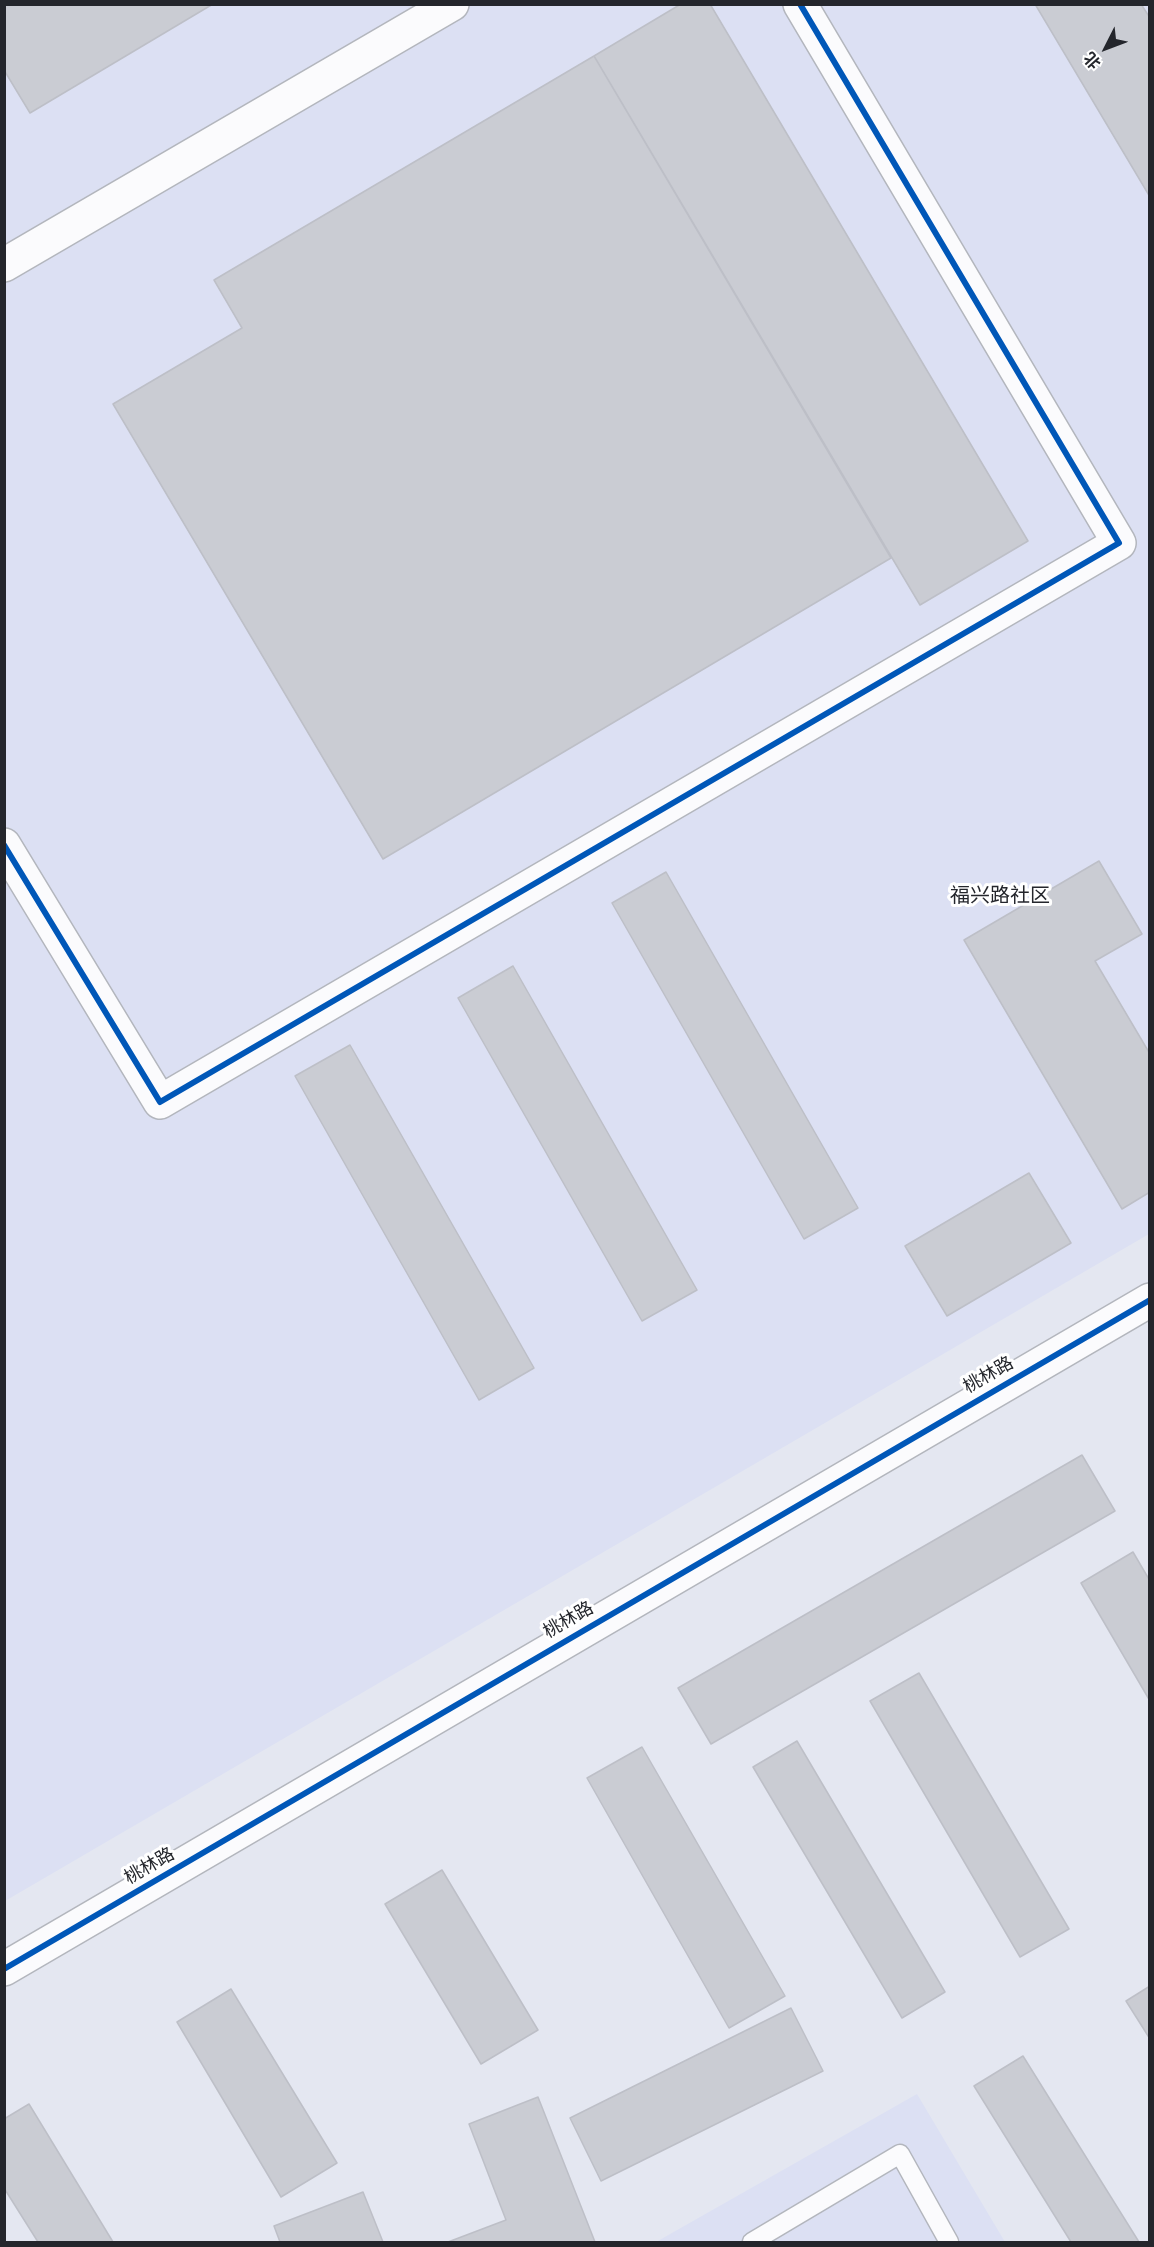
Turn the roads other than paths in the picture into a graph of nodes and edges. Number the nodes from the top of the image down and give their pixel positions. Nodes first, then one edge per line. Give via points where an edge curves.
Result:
1 (452, 4) edge
2 (800, 4) edge
3 (4, 265) edge
4 (4, 845) edge
5 (1149, 1300) edge
6 (4, 1969) edge
7 (752, 2242) edge
8 (950, 2242) edge

1 - 3 street
2 - 4 street via 1119,543 160,1102
5 - 6 street, 桃林路
7 - 8 lane via 900,2154

